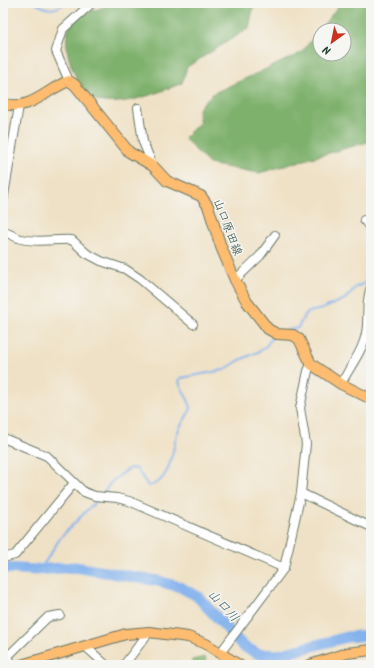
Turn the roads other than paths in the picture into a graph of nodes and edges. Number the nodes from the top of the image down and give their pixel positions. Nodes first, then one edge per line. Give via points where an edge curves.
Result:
1 (92, 3) edge
2 (69, 81) junction
3 (3, 103) edge
4 (19, 106) junction
5 (138, 108) dead end
6 (153, 166) junction
7 (6, 169) edge
8 (3, 200) edge
9 (364, 220) dead end
10 (371, 229) edge
11 (3, 232) edge
12 (275, 235) dead end
13 (235, 280) junction
14 (371, 287) edge
15 (193, 324) dead end
16 (311, 364) junction
17 (341, 384) junction
18 (371, 399) edge
19 (3, 438) edge
20 (74, 483) junction
21 (301, 493) junction
22 (371, 527) edge
23 (3, 558) edge
24 (284, 568) junction
25 (60, 616) dead end
26 (149, 632) junction
27 (86, 647) junction
28 (223, 649) junction
29 (371, 650) edge
30 (5, 657) edge
31 (12, 665) edge
32 (21, 665) edge
33 (106, 665) edge
34 (124, 665) edge
35 (239, 665) edge
36 (310, 665) edge

1 - 2 street via 62,29 56,51
2 - 4 main road via 31,103
2 - 6 main road, 山口原田線 via 125,148
3 - 4 main road
4 - 7 street
5 - 6 street via 143,142
6 - 13 main road, 山口原田線 via 167,181 201,196 208,206
7 - 8 street
9 - 10 street
11 - 15 street via 20,239 72,240 86,253 125,269 140,279
12 - 13 street via 260,256
13 - 16 main road, 山口原田線 via 255,314 268,329 276,334 294,335
14 - 17 street via 367,300 366,333
16 - 17 main road, 山口原田線
16 - 21 street via 300,408 306,444
17 - 18 main road, 山口原田線
19 - 20 street via 47,456
20 - 23 street via 15,555
20 - 24 street via 84,492 129,501
21 - 22 street
21 - 24 street
24 - 28 street
25 - 30 street via 48,617
26 - 27 main road via 126,634
26 - 28 main road via 188,637
26 - 34 street
27 - 32 main road
27 - 33 street
28 - 35 main road
29 - 36 main road
30 - 31 street

